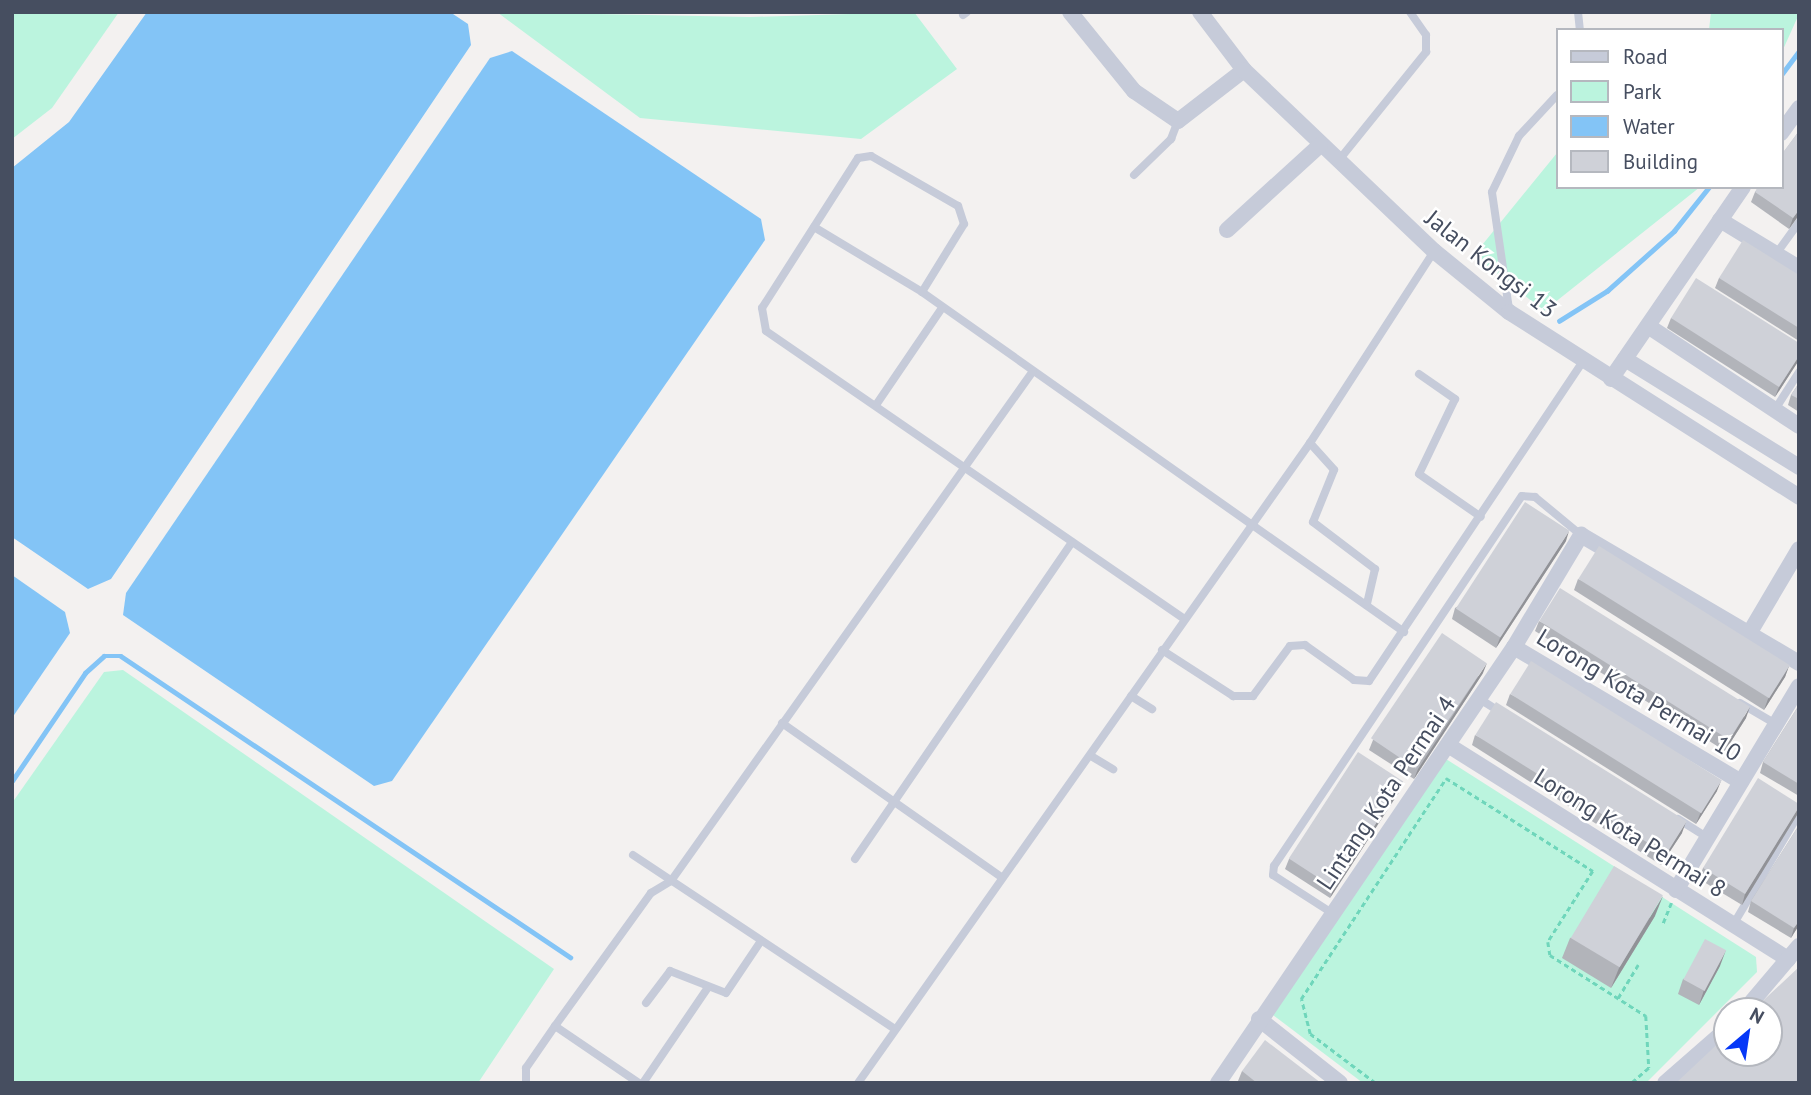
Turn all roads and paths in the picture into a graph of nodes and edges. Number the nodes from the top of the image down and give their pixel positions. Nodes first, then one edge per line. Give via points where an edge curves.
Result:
1 (1070, 12) edge
2 (1200, 12) edge
3 (1409, 12) edge
4 (1244, 70) junction
5 (1556, 96) edge
6 (1799, 108) edge
7 (1178, 121) junction
8 (1783, 130) edge
9 (1320, 145) junction
10 (1338, 163) junction
11 (1133, 175) dead end
12 (1742, 189) edge
13 (1720, 220) junction
14 (1799, 222) edge
15 (814, 227) junction
16 (1227, 230) dead end
17 (1434, 251) junction
18 (1776, 254) junction
19 (1799, 268) edge
20 (922, 292) junction
21 (942, 308) junction
22 (1509, 312) junction
23 (1648, 326) junction
24 (1625, 359) junction
25 (1583, 360) junction
26 (1033, 371) junction
27 (1799, 372) edge
28 (1419, 374) dead end
29 (1611, 379) junction
30 (876, 405) junction
31 (1774, 411) junction
32 (1799, 426) edge
33 (1310, 443) junction
34 (1799, 467) edge
35 (963, 468) junction
36 (1799, 497) edge
37 (1480, 517) junction
38 (1252, 523) junction
39 (1586, 536) junction
40 (1072, 542) junction
41 (1799, 549) edge
42 (1367, 605) junction
43 (1183, 618) junction
44 (1434, 631) junction
45 (1404, 632) junction
46 (1750, 632) junction
47 (1444, 637) edge
48 (1514, 647) junction
49 (1162, 650) junction
50 (1799, 663) edge
51 (1799, 686) edge
52 (1131, 696) junction
53 (1728, 696) edge
54 (1478, 698) junction
55 (1152, 709) dead end
56 (1512, 719) edge
57 (782, 723) junction
58 (1776, 724) junction
59 (1448, 745) junction
60 (1350, 752) junction
61 (1091, 756) junction
62 (1361, 759) edge
63 (1113, 769) dead end
64 (1741, 782) junction
65 (893, 801) junction
66 (1662, 809) edge
67 (1799, 814) edge
68 (1707, 837) junction
69 (633, 855) dead end
70 (855, 859) dead end
71 (1001, 877) junction
72 (671, 881) junction
73 (1676, 890) junction
74 (1332, 913) junction
75 (1663, 923) dead end
76 (1733, 925) junction
77 (761, 941) junction
78 (1799, 946) edge
79 (1788, 959) junction
80 (1639, 965) dead end
81 (708, 989) junction
82 (1756, 997) edge
83 (1618, 998) junction
84 (646, 1003) dead end
85 (1259, 1019) junction
86 (555, 1026) junction
87 (895, 1029) junction
88 (1713, 1041) edge
89 (1222, 1081) edge
90 (526, 1083) edge
91 (641, 1083) edge
92 (858, 1083) edge
93 (1340, 1083) edge
94 (1375, 1083) edge
95 (1632, 1083) edge
96 (1665, 1083) edge

1 - 7 street via 1134,91
2 - 4 street, Jalan Kongsi 13
3 - 10 lane via 1426,35 1426,52
4 - 7 street
4 - 9 street, Jalan Kongsi 13
5 - 22 lane via 1519,136 1492,192
6 - 8 street
7 - 11 lane via 1171,139
9 - 10 street, Jalan Kongsi 13
9 - 16 street
10 - 17 street, Jalan Kongsi 13
12 - 13 street
13 - 18 street
13 - 23 street via 1690,281
14 - 18 lane
15 - 20 lane
15 - 20 lane via 858,158 871,156 958,205 964,224
15 - 30 lane via 762,309 766,331
17 - 22 street, Jalan Kongsi 13
17 - 33 lane
18 - 19 street
20 - 21 lane
21 - 26 lane
21 - 30 lane
22 - 25 street, Jalan Kongsi 13
23 - 24 street
23 - 31 street
24 - 29 street
24 - 34 street
25 - 29 street, Jalan Kongsi 13
25 - 37 lane
26 - 35 lane
26 - 38 lane
27 - 31 lane
28 - 37 lane via 1455,399 1419,474
29 - 36 street, Jalan Kongsi 13
30 - 35 lane
31 - 32 street
33 - 38 lane
33 - 42 lane via 1334,470 1313,522 1375,569
35 - 40 lane
35 - 57 lane
37 - 45 lane
38 - 42 lane
38 - 43 lane
39 - 44 lane via 1535,497 1522,496
39 - 46 street
39 - 48 street, Lintang Kota Permai 4 via 1555,592
40 - 43 lane
40 - 65 lane
41 - 46 street
42 - 45 lane
43 - 49 lane
44 - 47 lane
44 - 60 lane
45 - 49 lane via 1369,681 1354,680 1305,646 1290,646 1253,696 1233,696
46 - 50 street
48 - 54 street, Lintang Kota Permai 4 via 1491,667
48 - 64 street, Lorong Kota Permai 10
49 - 52 lane
51 - 58 street
52 - 55 lane
52 - 61 lane
53 - 58 lane
54 - 56 lane
54 - 59 street, Lintang Kota Permai 4
57 - 65 lane
57 - 72 lane
58 - 64 street
59 - 73 street, Lorong Kota Permai 8
59 - 74 street, Lintang Kota Permai 4 via 1411,787
60 - 62 lane
60 - 74 lane via 1273,875
61 - 63 lane
61 - 71 lane
64 - 68 street
65 - 70 lane
65 - 71 lane
66 - 68 lane
67 - 76 lane
68 - 73 street
69 - 72 lane
71 - 87 lane
72 - 77 lane
72 - 86 lane via 651,893
73 - 75 path
73 - 76 street, Lorong Kota Permai 8
74 - 85 street, Lintang Kota Permai 4
76 - 79 street, Lorong Kota Permai 8
77 - 81 lane via 726,993
77 - 87 lane
78 - 79 street
79 - 82 street
80 - 83 path
81 - 84 lane via 670,971
81 - 91 lane
83 - 94 path via 1550,955 1548,942 1593,871 1446,778 1301,999 1310,1034
83 - 95 path via 1646,1016 1649,1068
85 - 89 street, Lintang Kota Permai 4
85 - 93 street
86 - 90 lane via 526,1068
86 - 91 lane
87 - 92 lane
88 - 96 street

